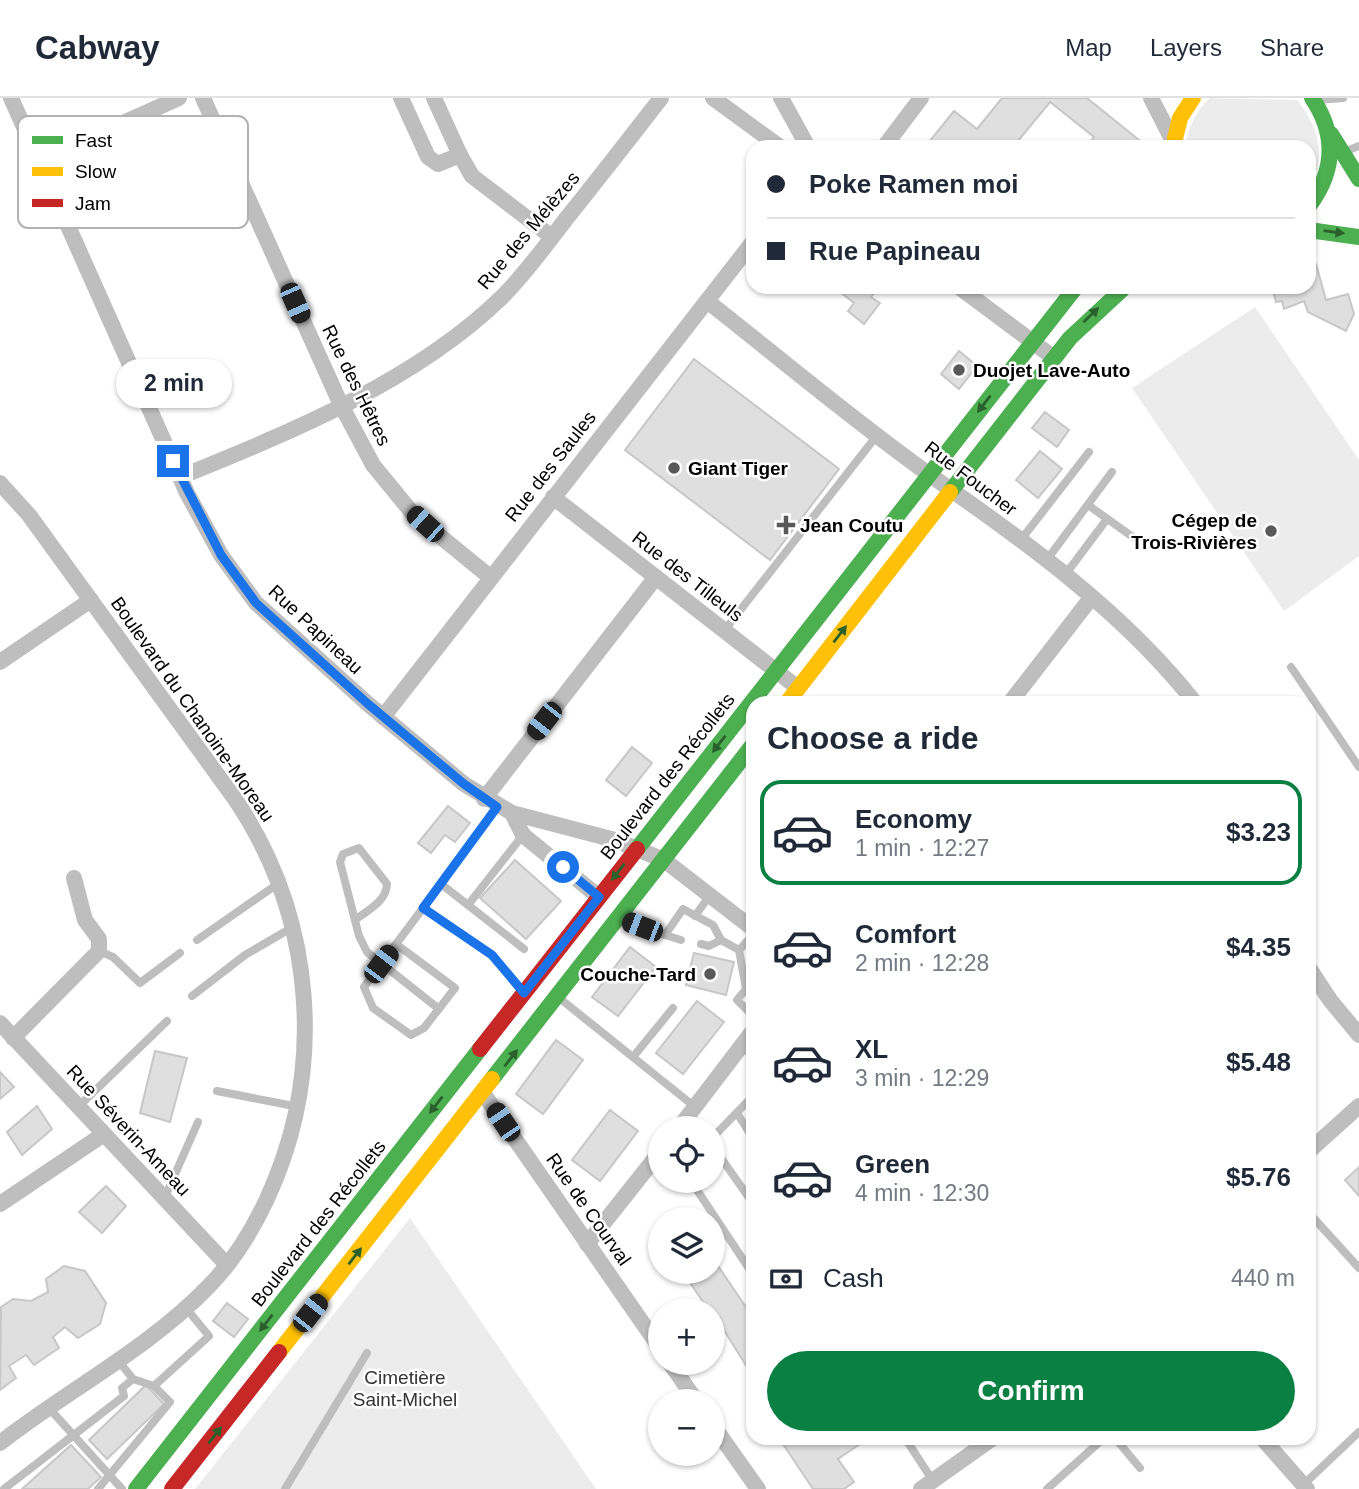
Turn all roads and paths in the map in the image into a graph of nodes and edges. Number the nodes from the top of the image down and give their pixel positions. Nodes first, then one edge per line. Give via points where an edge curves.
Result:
1 (10, 98) edge
2 (179, 98) edge
3 (203, 98) edge
4 (401, 98) edge
5 (434, 98) edge
6 (662, 98) edge
7 (713, 98) edge
8 (781, 98) edge
9 (921, 98) edge
10 (1151, 98) edge
11 (1193, 98) edge
12 (1335, 98) edge
13 (1313, 99) edge
14 (18, 116) edge
15 (139, 116) edge
16 (211, 116) edge
17 (1328, 128) junction
18 (770, 140) edge
19 (804, 140) edge
20 (889, 140) edge
21 (1171, 140) edge
22 (1174, 140) edge
23 (1359, 146) edge
24 (460, 155) junction
25 (1337, 155) junction
26 (1359, 178) edge
27 (1316, 197) edge
28 (248, 198) edge
29 (68, 228) edge
30 (1316, 231) edge
31 (552, 237) junction
32 (1359, 237) edge
33 (746, 251) edge
34 (968, 294) edge
35 (1070, 294) edge
36 (1116, 294) edge
37 (708, 301) junction
38 (1032, 342) junction
39 (1054, 358) junction
40 (341, 405) junction
41 (878, 434) junction
42 (1089, 452) dead end
43 (1112, 472) dead end
44 (929, 474) junction
45 (180, 477) junction
46 (0, 482) edge
47 (952, 489) junction
48 (553, 496) junction
49 (1088, 505) junction
50 (1107, 519) junction
51 (1020, 541) junction
52 (1144, 545) dead end
53 (1046, 561) junction
54 (1064, 576) junction
55 (491, 577) junction
56 (656, 577) junction
57 (1091, 598) junction
58 (91, 600) junction
59 (724, 631) junction
60 (0, 662) edge
61 (1291, 667) dead end
62 (776, 670) junction
63 (798, 688) junction
64 (756, 696) edge
65 (792, 696) edge
66 (1015, 696) edge
67 (1189, 696) edge
68 (1311, 696) edge
69 (1316, 704) edge
70 (746, 708) edge
71 (383, 717) junction
72 (746, 754) edge
73 (1359, 767) edge
74 (498, 806) junction
75 (523, 835) junction
76 (637, 848) junction
77 (664, 860) junction
78 (74, 878) dead end
79 (279, 883) junction
80 (442, 884) junction
81 (710, 894) junction
82 (599, 897) junction
83 (468, 905) junction
84 (423, 908) junction
85 (695, 916) junction
86 (620, 918) junction
87 (355, 920) junction
88 (746, 923) edge
89 (293, 927) junction
90 (665, 935) junction
91 (197, 940) dead end
92 (681, 940) dead end
93 (721, 940) junction
94 (746, 942) edge
95 (396, 944) junction
96 (701, 944) dead end
97 (524, 949) dead end
98 (739, 950) junction
99 (99, 951) junction
100 (180, 953) dead end
101 (381, 964) junction
102 (1316, 978) edge
103 (746, 989) edge
104 (746, 989) edge
105 (524, 993) junction
106 (192, 996) dead end
107 (558, 997) junction
108 (673, 1008) dead end
109 (439, 1009) junction
110 (746, 1009) edge
111 (167, 1021) dead end
112 (0, 1023) edge
113 (1359, 1035) edge
114 (13, 1038) junction
115 (746, 1052) edge
116 (633, 1057) junction
117 (217, 1091) dead end
118 (483, 1093) junction
119 (746, 1103) edge
120 (1359, 1106) edge
121 (78, 1107) junction
122 (299, 1107) junction
123 (737, 1113) junction
124 (684, 1116) edge
125 (692, 1116) edge
126 (198, 1122) dead end
127 (725, 1125) edge
128 (746, 1128) edge
129 (104, 1135) junction
130 (1316, 1145) edge
131 (725, 1164) edge
132 (648, 1167) edge
133 (699, 1193) edge
134 (746, 1193) edge
135 (164, 1199) junction
136 (0, 1204) edge
137 (1316, 1221) edge
138 (587, 1244) junction
139 (746, 1264) edge
140 (227, 1265) junction
141 (1359, 1268) edge
142 (186, 1308) junction
143 (648, 1331) edge
144 (368, 1353) dead end
145 (117, 1359) junction
146 (133, 1379) junction
147 (154, 1386) junction
148 (48, 1407) junction
149 (1359, 1432) edge
150 (71, 1434) junction
151 (725, 1442) edge
152 (0, 1443) edge
153 (909, 1445) edge
154 (984, 1445) edge
155 (1096, 1445) edge
156 (1121, 1445) edge
157 (1268, 1445) edge
158 (1140, 1468) dead end
159 (109, 1476) junction
160 (931, 1486) edge
161 (1305, 1487) edge
162 (4, 1489) edge
163 (98, 1489) edge
164 (122, 1489) edge
165 (136, 1489) edge
166 (172, 1489) edge
167 (285, 1489) edge
168 (758, 1489) edge
169 (1047, 1489) edge

1 - 14 street, Rue Papineau
2 - 15 street
3 - 16 street, Rue des Hêtres
4 - 24 street via 430,160 442,163
5 - 24 street
6 - 31 street, Rue des Mélèzes
7 - 18 street
8 - 19 street
9 - 20 street
10 - 21 street
11 - 22 main road via 1180,118
12 - 13 lane
12 - 17 main road
13 - 17 main road
17 - 25 main road
23 - 25 lane
24 - 31 street via 472,176
25 - 26 main road
25 - 27 main road
28 - 40 street, Rue des Hêtres
29 - 45 street, Rue Papineau
30 -> 32 main road
31 - 40 street, Rue des Mélèzes via 502,296 457,336 399,376
33 - 37 street, Rue des Saules
34 - 38 street
35 - 38 main road, Boulevard des Récollets
39 -> 36 main road
37 - 41 street, Rue Foucher
37 - 48 street, Rue des Saules
38 - 39 street
38 -> 44 main road, Boulevard des Récollets
39 - 47 main road
40 - 45 street, Rue des Mélèzes
40 - 55 street, Rue des Hêtres via 373,465 401,501
41 - 44 street, Rue Foucher
41 - 59 lane
42 - 51 lane
43 - 49 lane
44 - 47 street, Rue Foucher
44 - 62 main road, Boulevard des Récollets
45 - 71 street, Rue Papineau via 221,555 256,603
46 - 58 street, Boulevard du Chanoine-Moreau
47 - 51 street, Rue Foucher
63 -> 47 main road
48 - 55 street, Rue des Saules
48 - 56 street, Rue des Tilleuls
49 - 50 lane
49 - 53 lane
50 - 52 lane
50 - 54 lane
51 - 53 street, Rue Foucher
53 - 54 street, Rue Foucher
54 - 57 street, Rue Foucher
55 - 71 street, Rue des Saules
56 - 59 street, Rue des Tilleuls
56 - 74 street
57 - 66 street
57 - 67 street, Rue Foucher via 1143,643
58 - 60 street
58 - 79 street, Boulevard du Chanoine-Moreau via 247,818
59 - 62 street, Rue des Tilleuls
61 - 68 lane
62 - 63 street, Rue des Tilleuls
62 -> 64 main road, Boulevard des Récollets
63 - 65 main road
69 - 73 lane
70 -> 76 main road, Boulevard des Récollets
71 - 74 street, Rue Papineau
72 - 77 main road
74 - 75 street
74 - 76 street, Rue Papineau
74 - 80 lane
75 - 82 street
75 - 83 lane
76 - 77 street, Rue Papineau
76 -> 82 main road, Boulevard des Récollets
77 - 81 street, Rue Papineau
77 - 86 main road
78 - 99 street via 85,920 99,939
79 - 89 street, Boulevard du Chanoine-Moreau
79 - 91 lane
80 - 83 lane
80 - 84 lane
81 - 85 lane
81 - 88 street, Rue Papineau
82 - 105 main road, Boulevard des Récollets
83 - 97 lane
84 - 95 lane
84 - 105 lane via 492,955
85 - 90 lane via 682,909
85 - 93 lane via 713,925
86 - 90 lane
86 - 107 main road
87 - 87 lane via 340,862 342,854 359,848 387,884 383,899
87 - 101 lane via 368,952
89 - 106 lane via 245,955
89 - 122 street, Boulevard du Chanoine-Moreau via 306,1019
90 - 92 lane
93 - 96 lane via 709,946
93 - 98 lane
94 - 98 lane
95 - 101 lane
95 - 109 lane via 455,988
98 - 103 lane
99 - 100 lane via 113,957 140,983
99 - 114 street
101 - 109 lane
101 - 109 lane via 364,986 373,1008 411,1035 424,1028
102 - 113 street
104 - 110 lane via 737,1000
105 -> 165 main road, Boulevard des Récollets
107 - 116 lane
118 -> 107 main road
108 - 116 lane
111 - 121 lane
112 - 114 street, Rue Séverin-Ameau
114 - 121 street, Rue Séverin-Ameau
115 - 125 street
116 - 124 lane
117 - 122 lane
118 - 138 street, Rue de Courval
166 -> 118 main road
119 - 123 lane
120 - 130 street
121 - 129 street, Rue Séverin-Ameau
122 - 140 street, Boulevard du Chanoine-Moreau via 271,1188
123 - 127 lane
123 - 128 lane
126 - 135 lane
129 - 135 street, Rue Séverin-Ameau
129 - 136 street
131 - 134 lane
132 - 138 street
133 - 139 lane
135 - 140 street, Rue Séverin-Ameau
137 - 141 lane
138 - 143 street, Rue de Courval
140 - 142 street, Boulevard du Chanoine-Moreau
142 - 145 street, Boulevard du Chanoine-Moreau
142 - 147 lane via 209,1336
144 - 167 lane
145 - 146 lane
145 - 148 street, Boulevard du Chanoine-Moreau
146 - 147 lane
146 - 150 lane via 122,1388 124,1396
147 - 159 lane via 170,1402
148 - 150 lane
148 - 152 street, Boulevard du Chanoine-Moreau
149 - 161 lane
150 - 159 lane
150 - 162 lane
151 - 168 street
153 - 160 lane
154 - 160 street
155 - 169 lane
156 - 158 lane
157 - 161 street
159 - 163 lane
159 - 164 lane

